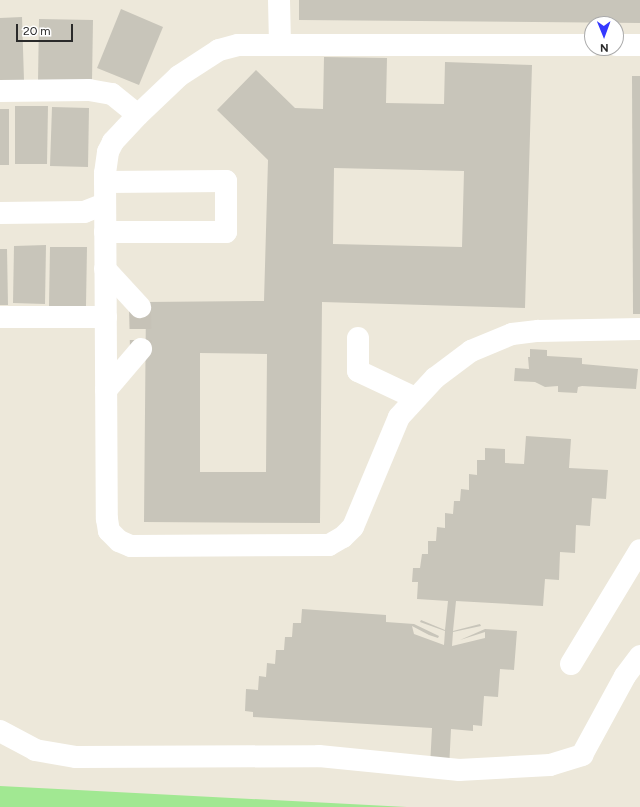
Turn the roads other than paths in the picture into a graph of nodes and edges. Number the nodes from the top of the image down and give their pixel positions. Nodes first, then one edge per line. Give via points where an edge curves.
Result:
1 (279, 0) edge
2 (280, 44) junction
3 (584, 45) edge
4 (624, 45) edge
5 (640, 45) edge
6 (0, 91) edge
7 (138, 114) junction
8 (105, 182) junction
9 (0, 199) edge
10 (105, 204) junction
11 (0, 213) edge
12 (105, 232) junction
13 (105, 269) junction
14 (140, 307) tunnel mouth
15 (0, 317) edge
16 (106, 317) junction
17 (640, 329) edge
18 (358, 338) dead end
19 (140, 349) tunnel mouth
20 (106, 390) junction
21 (415, 398) junction
22 (640, 550) edge
23 (640, 656) edge
24 (571, 664) dead end
25 (0, 731) edge

1 - 2 lane
2 - 3 lane
2 - 7 lane via 238,45 219,50 179,76
4 - 5 lane
6 - 7 lane via 96,91 112,94
7 - 8 lane via 113,142 108,152
8 - 10 lane
8 - 12 lane via 226,181 226,232
9 - 10 lane via 84,198
10 - 11 lane via 84,212
10 - 12 lane
12 - 13 lane
13 - 14 lane
13 - 16 lane
15 - 16 lane
16 - 20 lane
17 - 21 lane via 512,334 471,351 435,378
18 - 21 lane via 358,371
19 - 20 lane
20 - 21 lane via 107,519 109,531 119,541 131,546 329,545 343,538 353,527 400,417
22 - 24 lane
23 - 25 lane via 625,676 582,755 550,765 460,770 319,756 76,757 35,750

